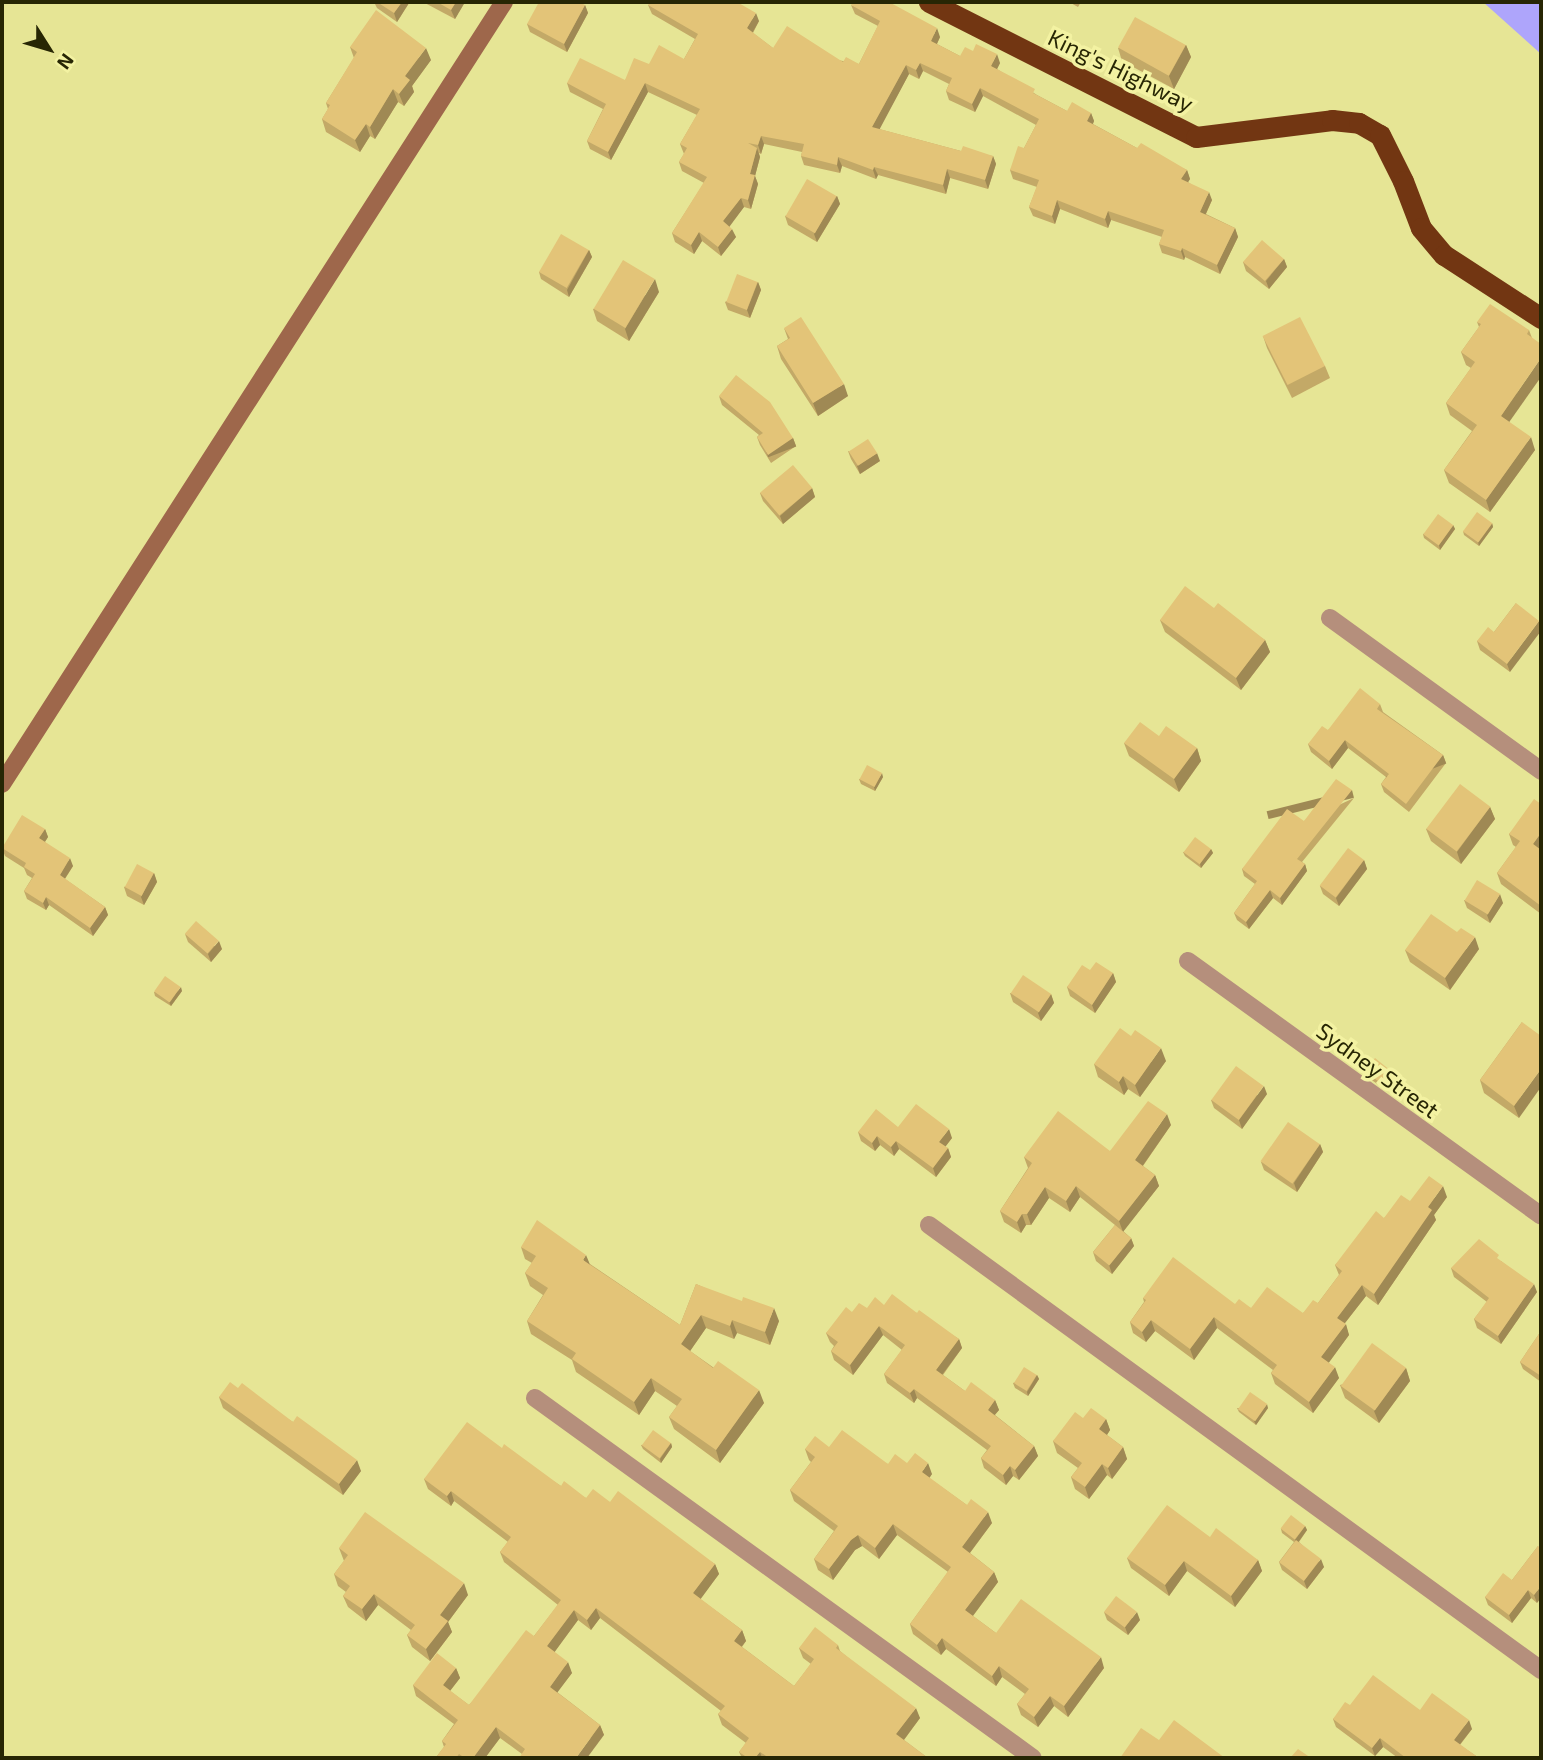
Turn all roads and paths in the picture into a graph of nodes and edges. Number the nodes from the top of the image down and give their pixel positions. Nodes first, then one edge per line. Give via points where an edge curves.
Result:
1 (504, 2) edge
2 (929, 2) edge
3 (1541, 318) edge
4 (1330, 618) dead end
5 (1541, 771) edge
6 (2, 784) edge
7 (1188, 961) dead end
8 (1541, 1216) edge
9 (929, 1225) dead end
10 (535, 1398) dead end
11 (1541, 1670) edge
12 (1033, 1758) edge

1 - 6 street
2 - 3 highway, King's Highway via 1196,137 1332,120 1359,122 1380,135 1421,228 1444,256
4 - 5 street
7 - 8 street, Sydney Street
9 - 11 street
10 - 12 street

